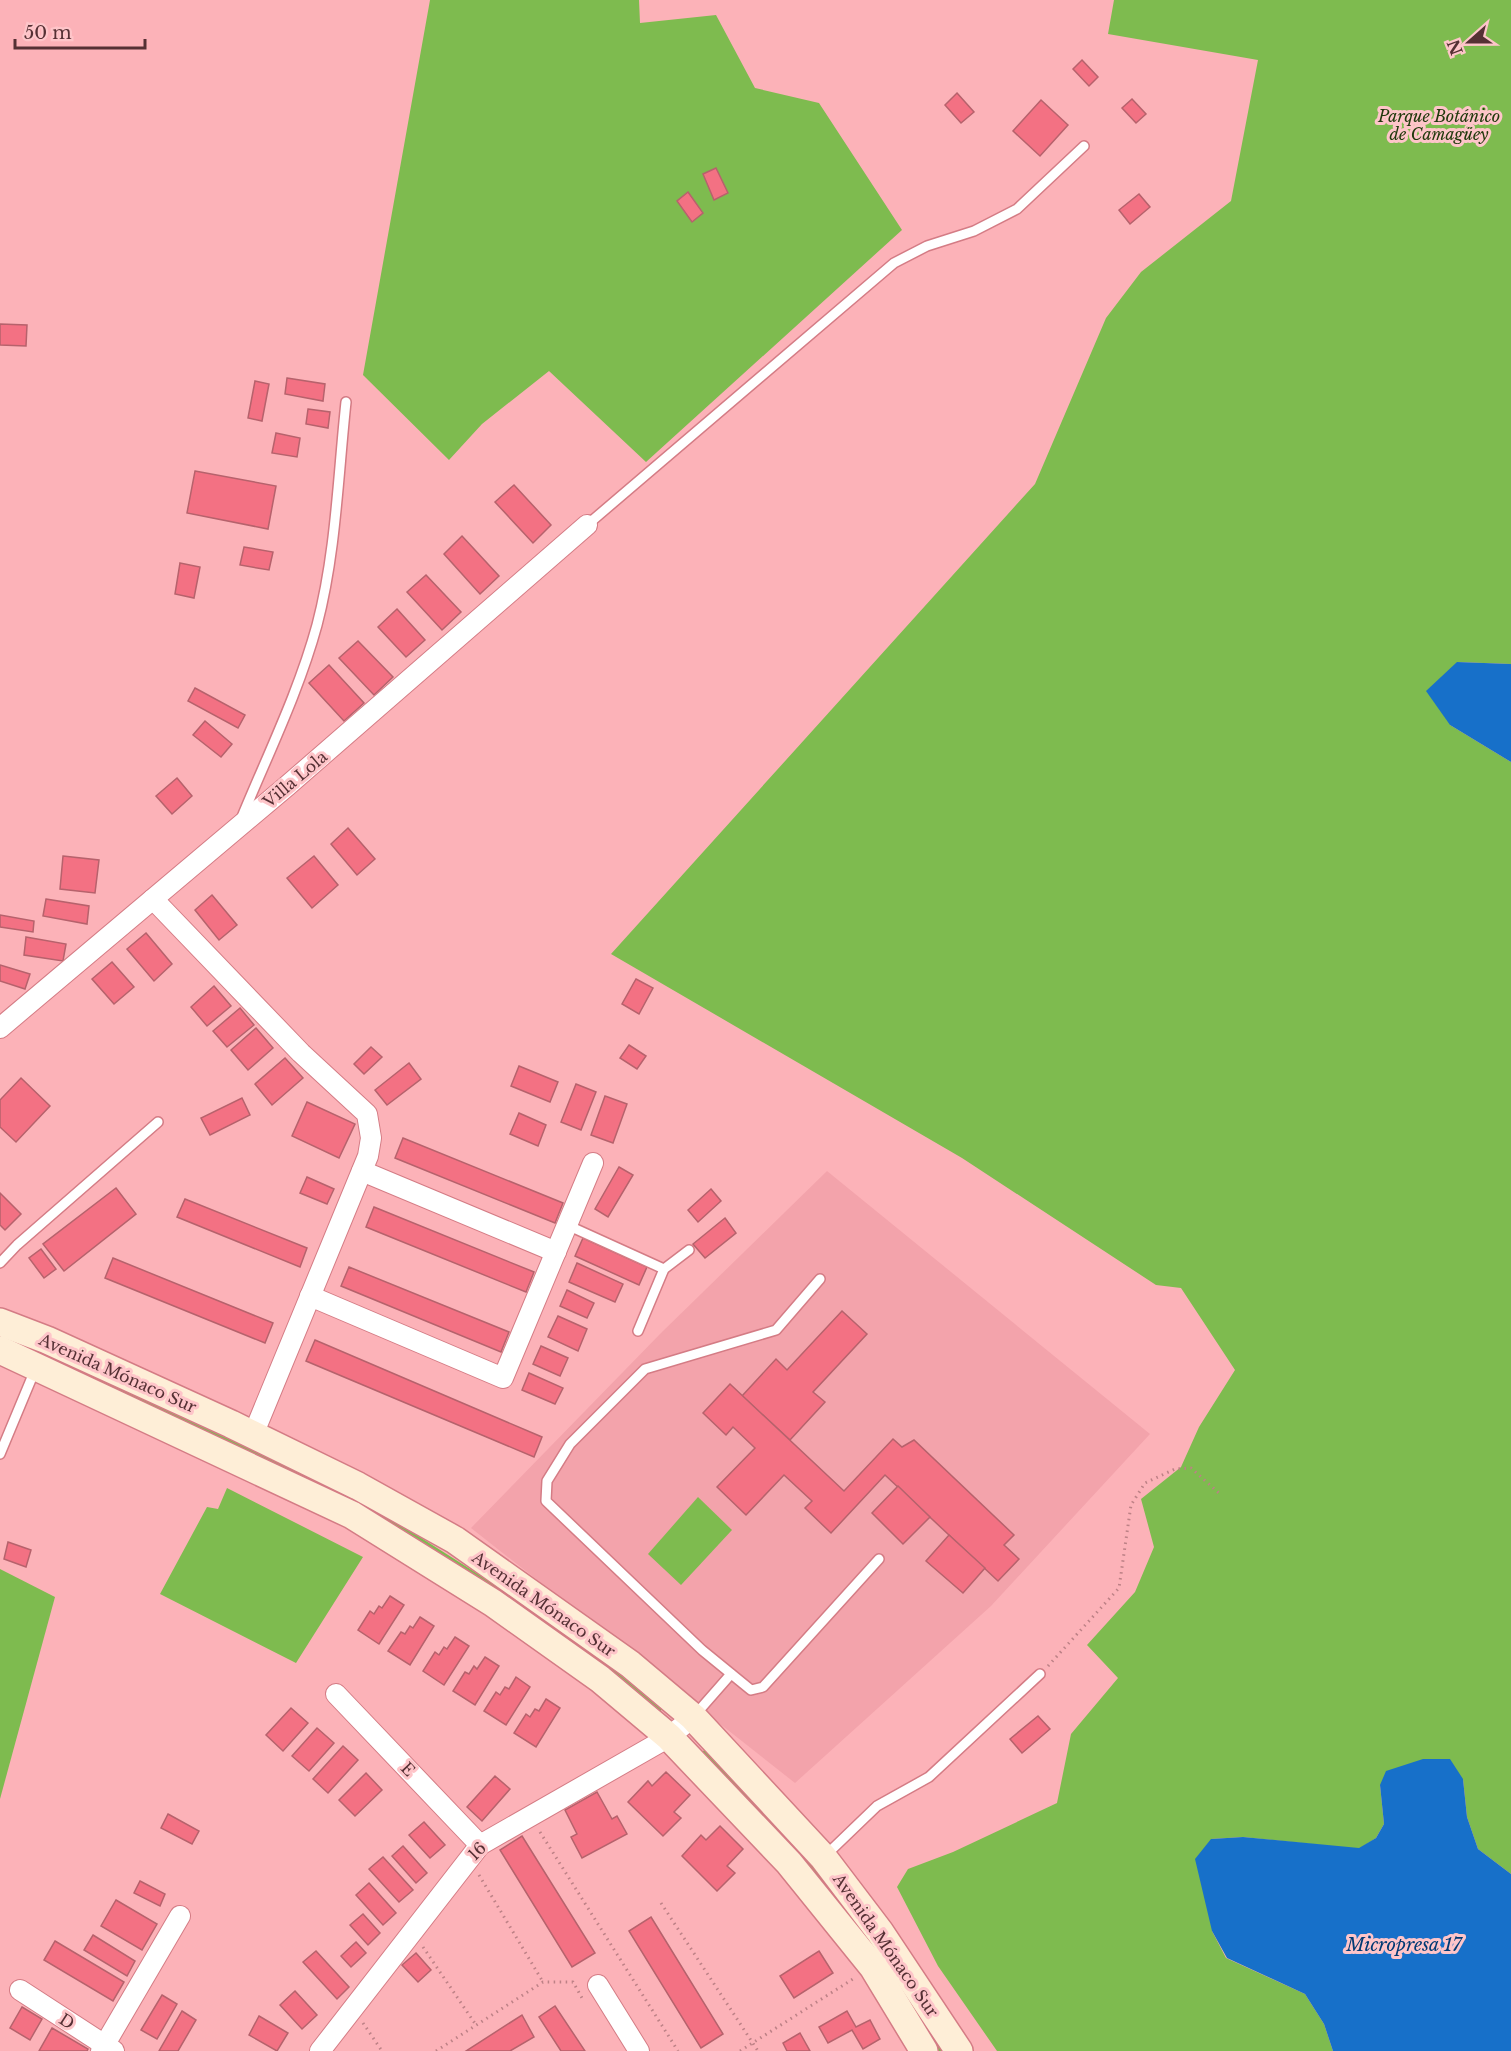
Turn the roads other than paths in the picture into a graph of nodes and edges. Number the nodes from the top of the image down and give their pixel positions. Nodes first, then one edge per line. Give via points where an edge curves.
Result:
1 (1084, 146) dead end
2 (346, 402) dead end
3 (587, 525) joint
4 (238, 828) junction
5 (153, 899) junction
6 (0, 1028) edge
7 (158, 1122) dead end
8 (593, 1163) dead end
9 (362, 1171) junction
10 (567, 1225) junction
11 (689, 1250) dead end
12 (556, 1252) junction
13 (0, 1263) edge
14 (664, 1269) junction
15 (820, 1279) dead end
16 (310, 1296) junction
17 (0, 1322) edge
18 (638, 1330) dead end
19 (47, 1341) junction
20 (0, 1350) edge
21 (37, 1365) junction
22 (254, 1435) junction
23 (0, 1454) edge
24 (879, 1559) dead end
25 (731, 1674) junction
26 (1040, 1674) road end
27 (336, 1694) dead end
28 (693, 1717) junction
29 (669, 1737) junction
30 (474, 1852) junction
31 (823, 1857) junction
32 (180, 1916) dead end
33 (598, 1985) dead end
34 (20, 1990) dead end
35 (107, 2049) edge
36 (320, 2051) edge
37 (639, 2051) edge
38 (924, 2051) edge
39 (958, 2051) edge

1 - 3 lane via 1017,209 894,263
2 - 4 lane via 328,571 317,623 307,661
3 - 4 street, Villa Lola
4 - 5 street, Villa Lola
5 - 6 street, Villa Lola
5 - 9 street via 301,1053 367,1114 371,1138
7 - 13 lane
8 - 10 street
9 - 12 street
9 - 16 street
10 - 12 street
10 - 14 lane
11 - 14 lane
12 - 16 street via 503,1378
14 - 18 lane
15 - 25 lane via 776,1330 645,1370 570,1444 548,1481 546,1501
16 - 22 street
17 - 19 main road, Avenida Mónaco Sur
19 - 21 main road
19 - 22 main road, Avenida Mónaco Sur
20 - 21 main road, Avenida Mónaco Sur
21 - 23 lane
21 - 29 main road, Avenida Mónaco Sur via 352,1515 493,1603 600,1679
22 - 28 main road, Avenida Mónaco Sur via 358,1485 455,1540 630,1664
24 - 25 lane via 763,1687 751,1689
25 - 28 lane
26 - 31 lane via 929,1777 877,1806
27 - 30 street, E
28 - 29 street, 16
28 - 31 main road, Avenida Mónaco Sur
29 - 30 street, 16
29 - 38 main road, Avenida Mónaco Sur via 789,1863 873,1966
30 - 36 street, 16
31 - 39 main road, Avenida Mónaco Sur via 880,1932
32 - 35 street
33 - 37 street
34 - 35 street, D

